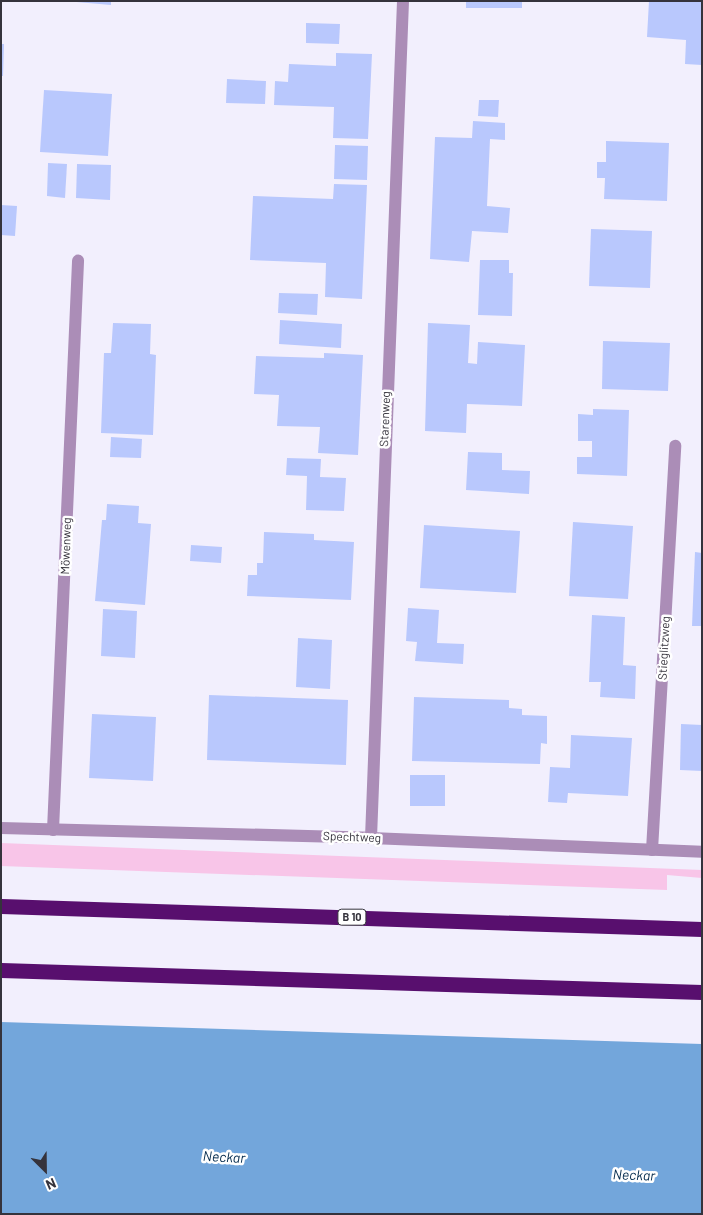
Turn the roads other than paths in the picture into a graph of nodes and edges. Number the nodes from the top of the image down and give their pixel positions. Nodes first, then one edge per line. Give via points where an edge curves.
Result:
1 (403, 1) edge
2 (78, 261) dead end
3 (675, 446) dead end
4 (1, 828) edge
5 (53, 830) junction
6 (371, 838) junction
7 (652, 850) junction
8 (702, 852) edge
9 (1, 906) edge
10 (702, 929) edge
11 (1, 970) edge
12 (702, 992) edge

1 - 6 street, Starenweg
2 - 5 street, Möwenweg
3 - 7 street, Stieglitzweg
4 - 5 street, Spechtweg
5 - 6 street, Spechtweg
6 - 7 street, Spechtweg
7 - 8 street, Spechtweg
9 - 10 highway, B 10
11 - 12 highway

